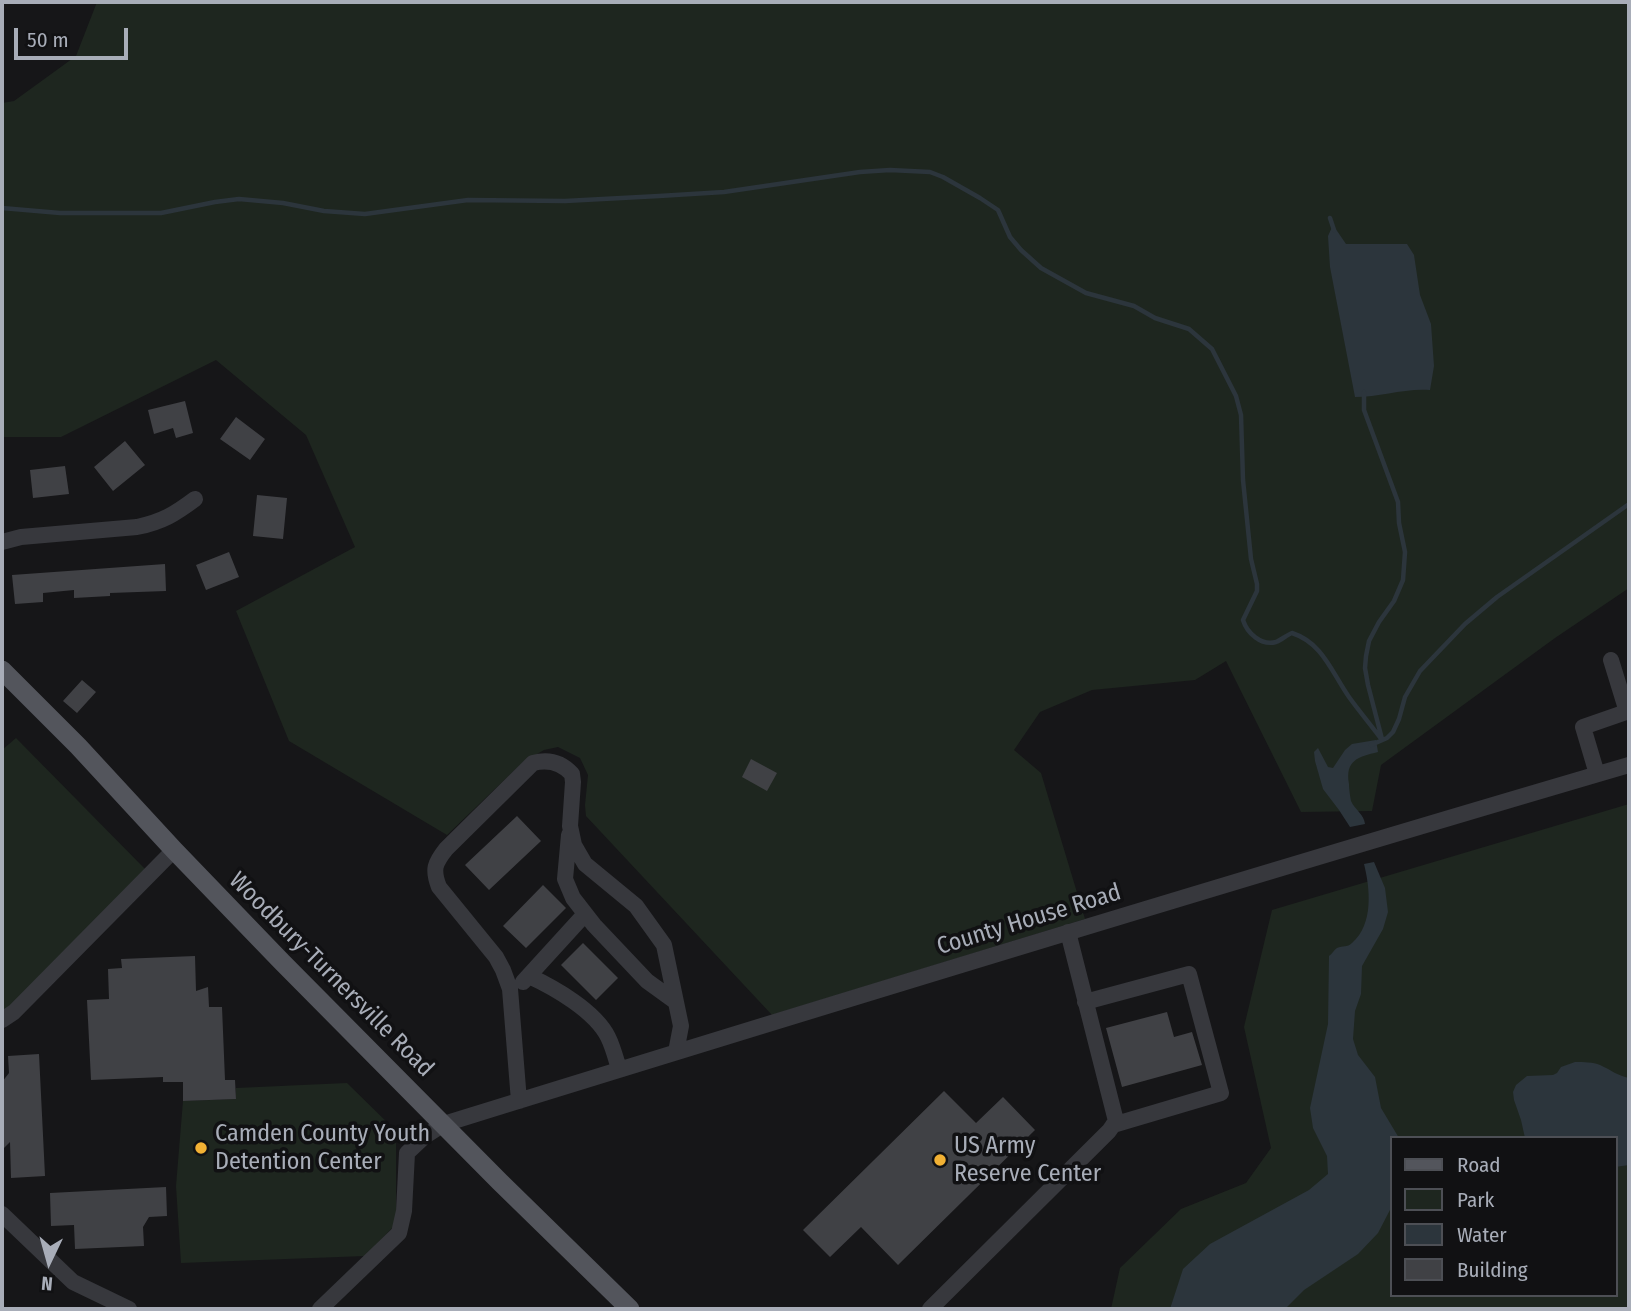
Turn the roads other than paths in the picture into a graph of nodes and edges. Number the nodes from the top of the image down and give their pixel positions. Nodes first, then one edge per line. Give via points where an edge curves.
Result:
1 (195, 499) dead end
2 (2, 542) edge
3 (1612, 660) dead end
4 (7, 676) edge
5 (1628, 712) edge
6 (1629, 765) edge
7 (1597, 774) junction
8 (570, 823) junction
9 (174, 850) junction
10 (585, 914) junction
11 (1068, 932) junction
12 (529, 976) junction
13 (510, 996) junction
14 (676, 1002) junction
15 (1085, 1002) junction
16 (2, 1020) edge
17 (676, 1052) junction
18 (619, 1069) junction
19 (519, 1101) junction
20 (444, 1124) junction
21 (1113, 1125) junction
22 (2, 1214) edge
23 (625, 1308) edge
24 (129, 1309) edge
25 (320, 1309) edge
26 (930, 1309) edge

1 - 2 street via 151,524
3 - 5 street
4 - 9 main road, Woodbury-Turnersville Road
5 - 7 street via 1583,727
6 - 7 street, County House Road
7 - 11 street, County House Road
8 - 10 street via 565,879
8 - 13 street via 572,774 542,760 533,763 446,849 435,867 439,887 496,957
8 - 14 street via 574,845 585,864 636,906 664,945
9 - 16 street
9 - 20 main road, Woodbury-Turnersville Road
10 - 12 street
10 - 14 street via 647,981
11 - 15 street
11 - 17 street, County House Road
12 - 13 street
12 - 18 street via 589,1013 608,1036
13 - 19 street
14 - 17 street via 681,1026
15 - 21 street
15 - 21 street via 1189,974 1221,1093
17 - 18 street, County House Road
18 - 19 street, County House Road
19 - 20 street, County House Road
20 - 23 main road, Woodbury-Turnersville Road
20 - 25 street, County House Road via 407,1153 399,1233
21 - 26 street
22 - 24 street via 73,1282

